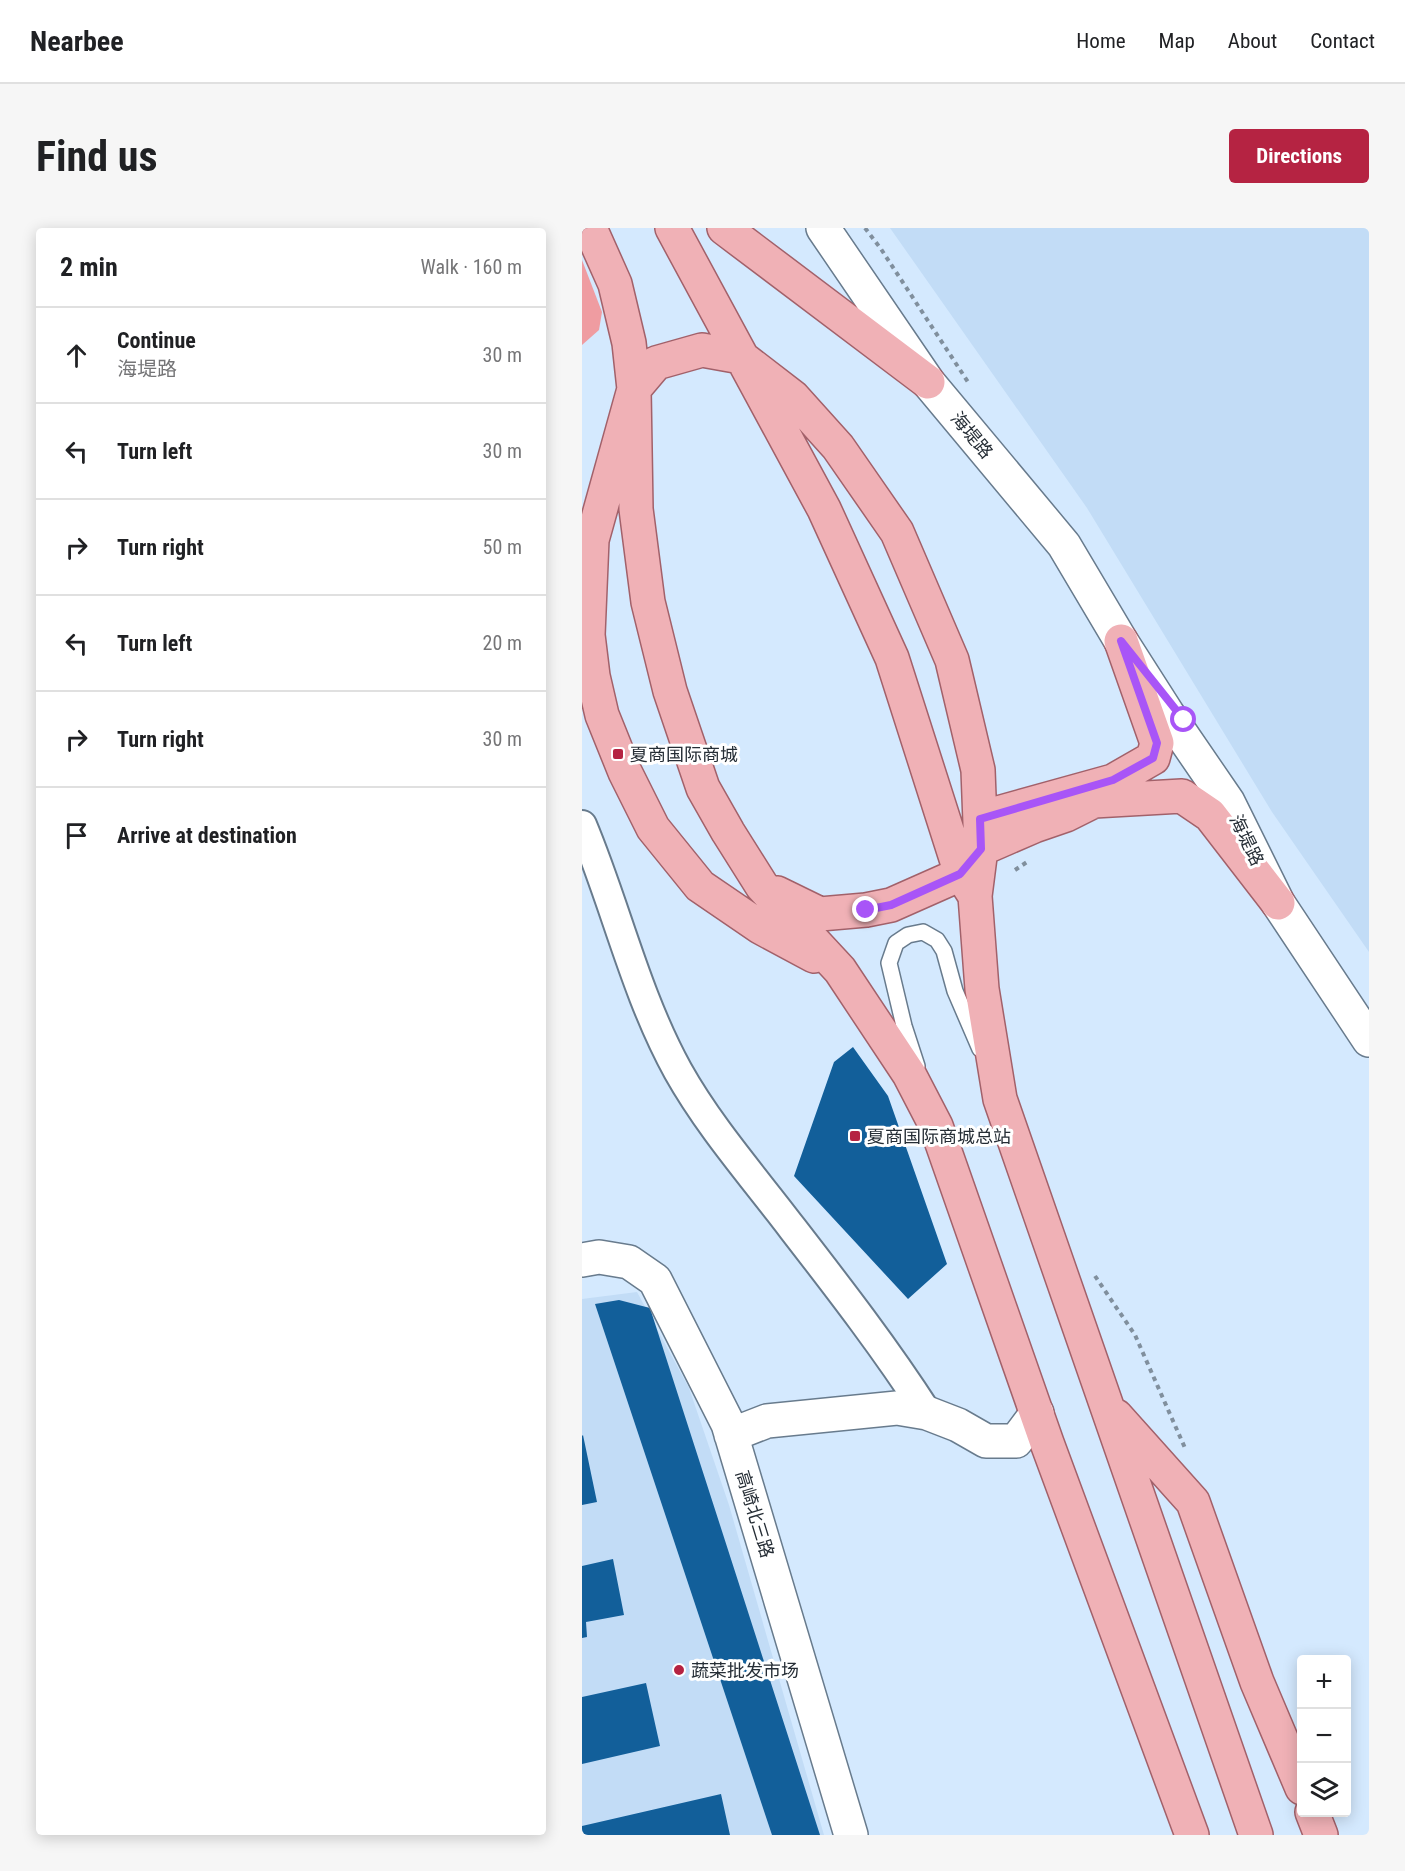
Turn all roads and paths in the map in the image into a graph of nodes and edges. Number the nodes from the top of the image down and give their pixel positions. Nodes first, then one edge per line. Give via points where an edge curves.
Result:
1 (590, 228) edge
2 (672, 228) edge
3 (724, 228) edge
4 (823, 228) edge
5 (741, 357) junction
6 (928, 382) junction
7 (634, 389) junction
8 (1121, 641) junction
9 (582, 825) edge
10 (980, 834) junction
11 (1032, 859) dead end
12 (1015, 870) dead end
13 (968, 885) junction
14 (762, 886) junction
15 (1278, 903) junction
16 (840, 970) junction
17 (1369, 1017) edge
18 (1369, 1040) edge
19 (1000, 1099) junction
20 (936, 1126) junction
21 (582, 1260) edge
22 (1105, 1403) junction
23 (927, 1413) junction
24 (1037, 1413) junction
25 (731, 1435) junction
26 (1297, 1776) edge
27 (1314, 1817) edge
28 (852, 1835) edge
29 (1192, 1835) edge
30 (1256, 1835) edge
31 (1321, 1835) edge

1 - 7 main road via 615,284 629,342
2 - 5 main road
3 - 6 main road
4 - 6 main road, 海堤路
5 - 7 main road via 702,350 656,363
5 - 10 main road via 793,397 838,447 897,532 952,660 978,770
5 - 13 main road via 824,510 892,658
6 - 8 main road, 海堤路 via 1064,545
7 - 14 main road via 636,509 648,602 670,691 703,788
7 - 16 main road via 592,540 588,635 602,715 653,828 700,886 760,927
8 - 10 main road via 1157,743 1153,758 1113,780
8 - 15 main road, 海堤路 via 1228,802
8 - 17 main road, 海堤路 via 1184,720 1290,899
9 - 23 street via 653,1023 679,1072 740,1163 890,1356
10 - 13 main road
10 - 15 main road via 1034,826 1094,801 1182,796 1210,815
11 - 12 path
13 - 14 main road via 866,910 820,914
13 - 19 main road
14 - 16 main road
15 - 18 main road, 海堤路
16 - 20 main road via 909,1074
19 - 20 lane via 955,991 944,951 923,932 908,935 896,943 889,963 904,1026
19 - 22 main road
20 - 24 main road
21 - 25 main road, 高崎北三路 via 599,1257 629,1262 655,1280
22 - 26 main road via 1193,1502 1257,1682
22 - 30 main road
23 - 24 main road via 986,1441 1016,1441
23 - 25 main road via 897,1408 802,1417 767,1421
24 - 29 main road
25 - 28 main road, 高崎北三路
27 - 31 main road

